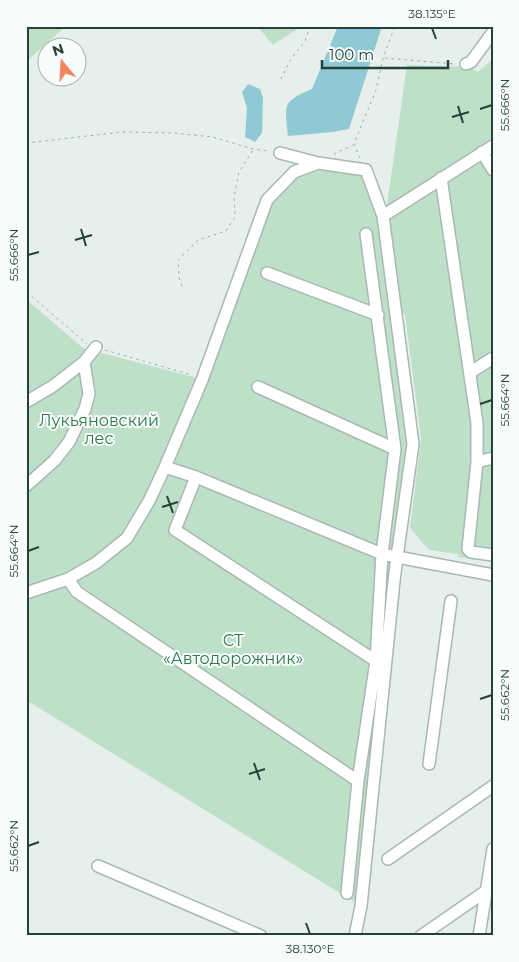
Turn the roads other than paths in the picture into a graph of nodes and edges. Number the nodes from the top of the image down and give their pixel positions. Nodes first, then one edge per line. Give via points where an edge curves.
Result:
1 (493, 32) edge
2 (466, 64) road end
3 (493, 146) edge
4 (482, 152) junction
5 (280, 153) road end
6 (318, 163) junction
7 (493, 170) edge
8 (441, 178) junction
9 (383, 216) junction
10 (366, 234) dead end
11 (267, 273) dead end
12 (378, 315) junction
13 (96, 347) road end
14 (493, 358) edge
15 (84, 362) junction
16 (471, 372) junction
17 (258, 387) dead end
18 (26, 402) edge
19 (395, 449) junction
20 (493, 458) edge
21 (478, 462) junction
22 (165, 467) junction
23 (196, 477) junction
24 (26, 486) edge
25 (382, 554) junction
26 (493, 555) edge
27 (398, 557) junction
28 (493, 575) edge
29 (68, 579) junction
30 (26, 593) edge
31 (450, 601) dead end
32 (376, 661) junction
33 (429, 764) dead end
34 (358, 781) junction
35 (493, 786) edge
36 (493, 849) edge
37 (388, 859) dead end
38 (98, 866) dead end
39 (486, 891) junction
40 (347, 893) dead end
41 (261, 936) edge
42 (356, 936) edge
43 (421, 936) edge
44 (479, 936) edge

1 - 2 street via 471,62
3 - 4 street
4 - 7 street
4 - 8 street
5 - 6 street
6 - 9 street via 366,170
6 - 22 street via 294,172 267,200 202,378
8 - 9 street
8 - 16 street
9 - 27 street via 413,444
10 - 12 street
11 - 12 street
12 - 19 street
13 - 15 street
14 - 16 street
15 - 18 street
15 - 24 street via 89,394 85,409 69,442 55,460
16 - 21 street
17 - 19 street
19 - 25 street
20 - 21 street
21 - 26 street via 468,549
22 - 23 street
22 - 29 street via 127,538 96,563
23 - 25 street
23 - 32 street via 175,530
25 - 27 street
25 - 32 street
27 - 28 street
27 - 42 street
29 - 30 street
29 - 34 street via 77,592
31 - 33 street
32 - 34 street
34 - 40 street
35 - 37 street
36 - 39 street
38 - 41 street
39 - 43 street
39 - 44 street

